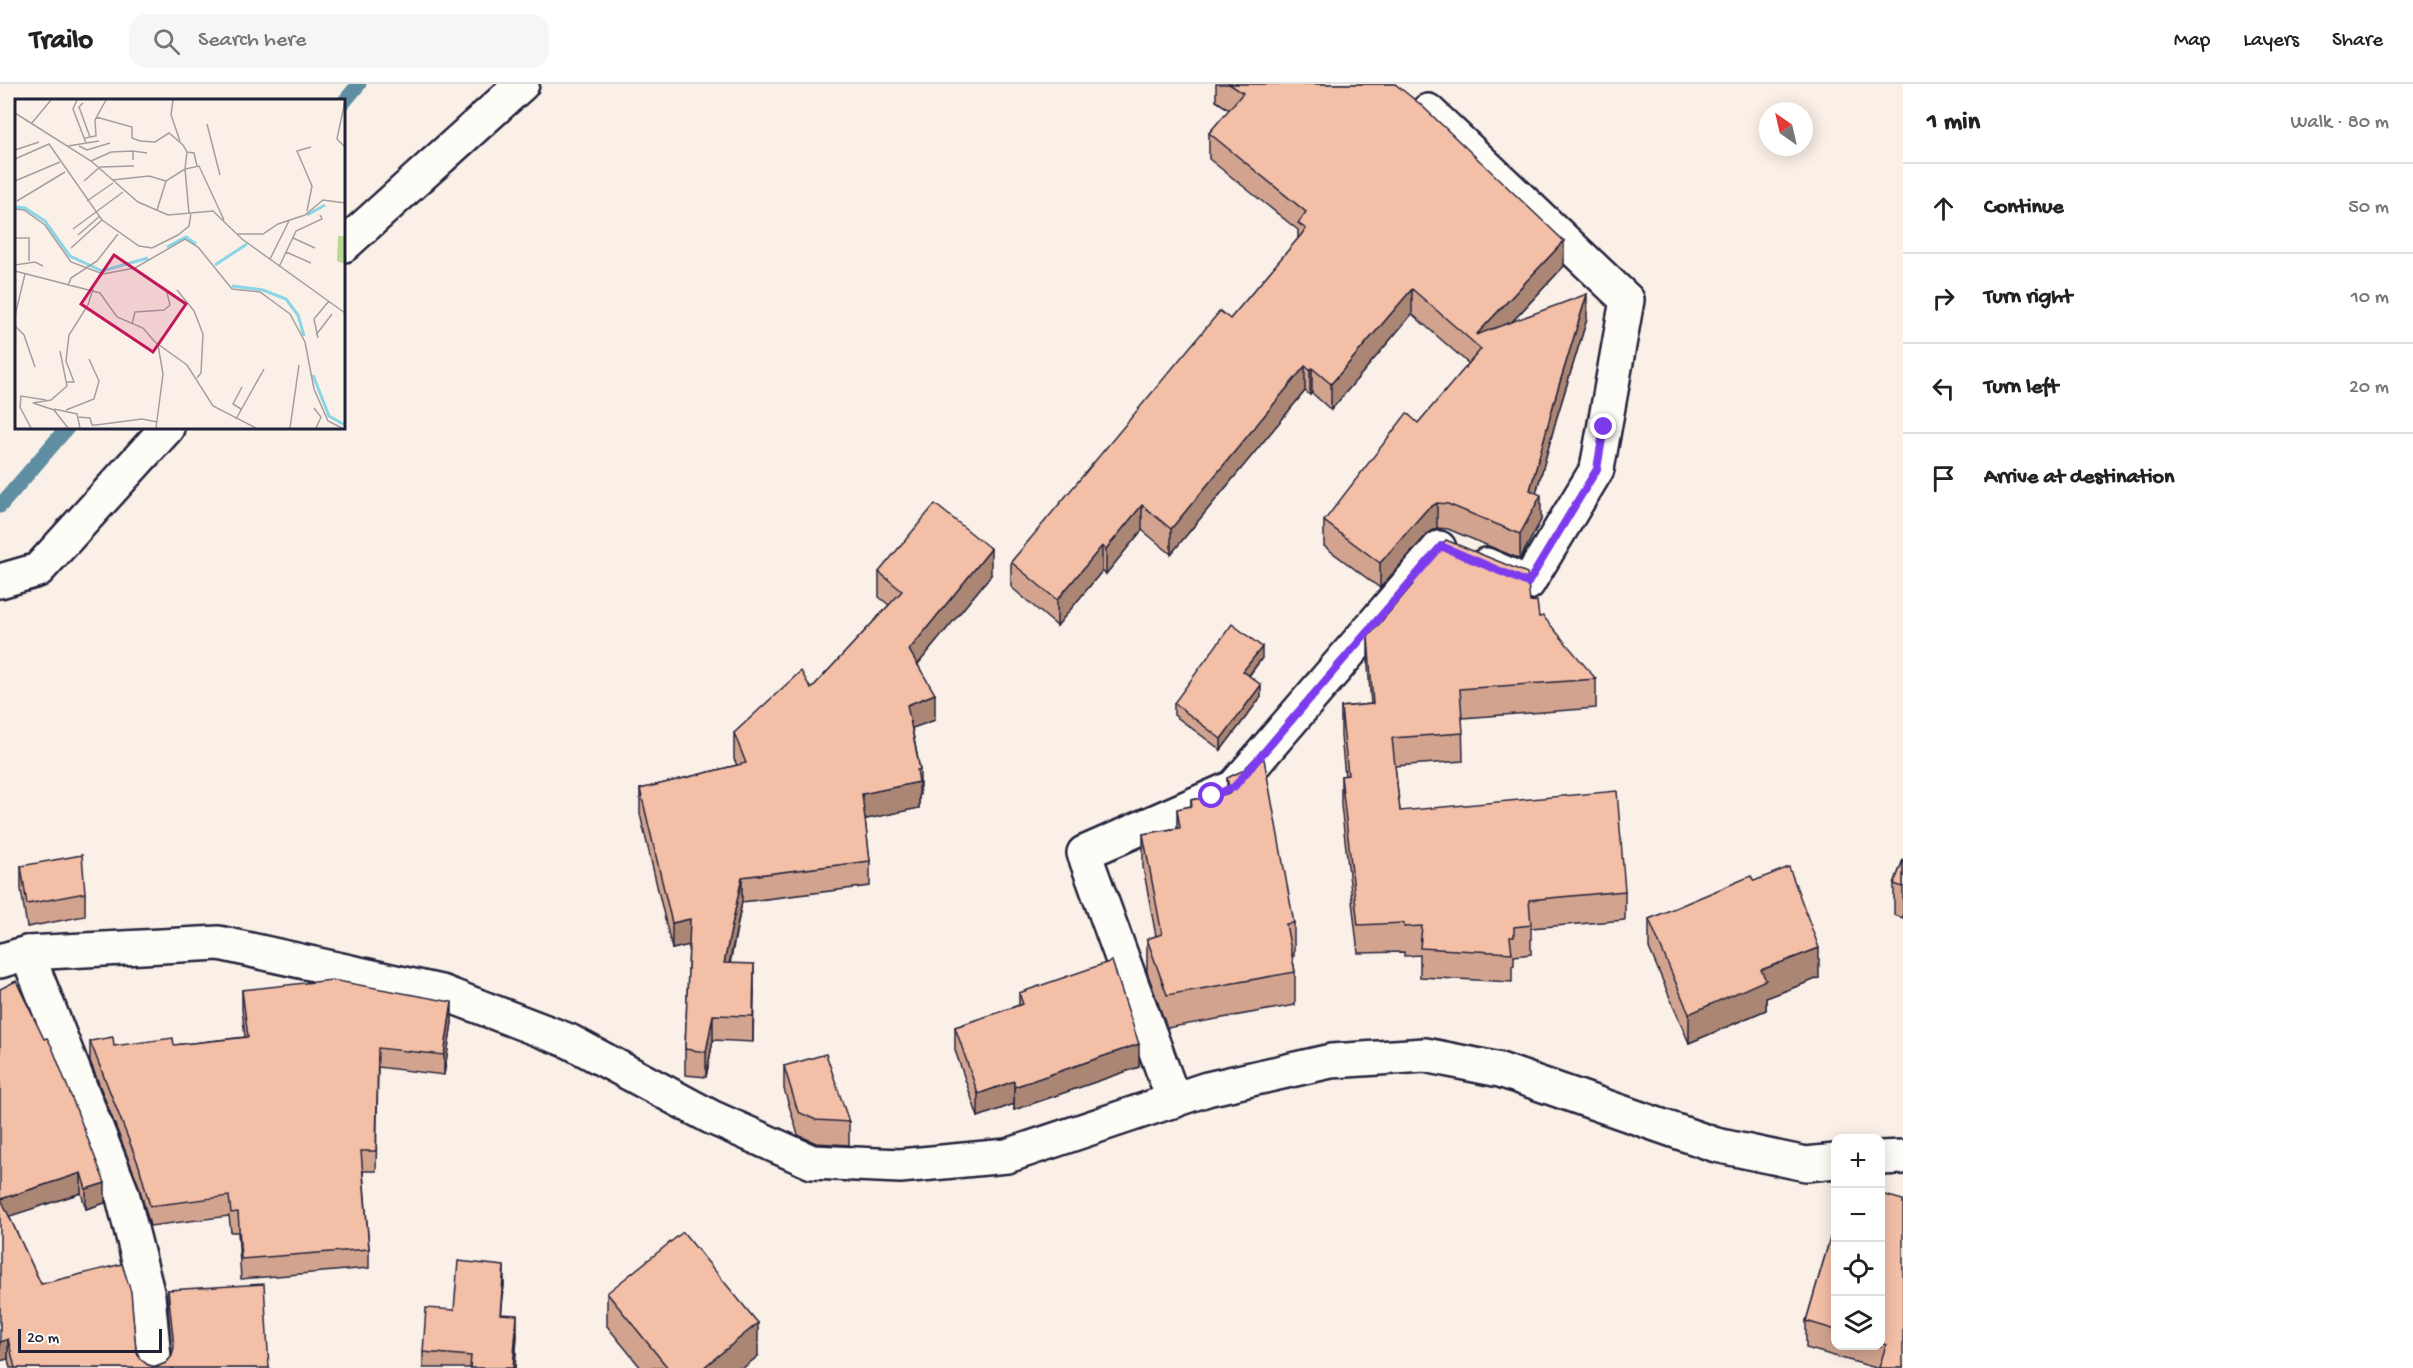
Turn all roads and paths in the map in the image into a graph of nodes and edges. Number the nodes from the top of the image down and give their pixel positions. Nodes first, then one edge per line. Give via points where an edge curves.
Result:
1 (522, 84) edge
2 (1428, 111) edge
3 (345, 244) edge
4 (166, 429) edge
5 (0, 581) edge
6 (13, 957) edge
7 (1174, 1101) junction
8 (1831, 1162) edge
9 (155, 1368) edge

1 - 3 street
2 - 7 street via 1627,300 1597,469 1528,583 1441,546 1234,787 1084,853
4 - 5 street via 38,570
6 - 7 street via 219,943 441,992 569,1041 711,1117 812,1162 900,1167 1007,1156
6 - 9 street via 122,1193 148,1296
7 - 8 street via 1208,1089 1331,1061 1425,1055 1500,1070 1716,1145 1806,1164

